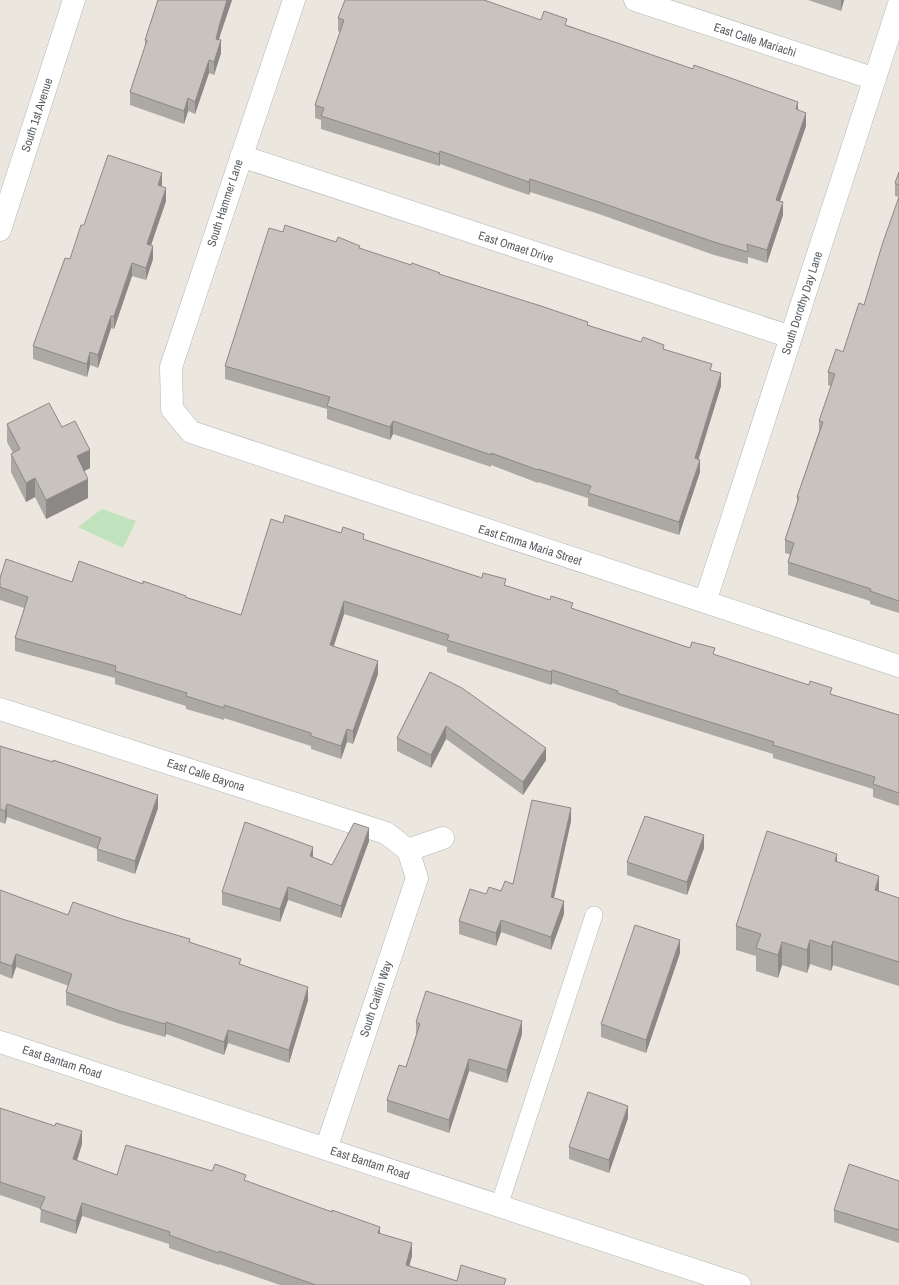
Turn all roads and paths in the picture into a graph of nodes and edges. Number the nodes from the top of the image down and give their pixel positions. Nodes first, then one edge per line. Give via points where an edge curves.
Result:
1 (74, 0) edge
2 (294, 0) edge
3 (635, 0) edge
4 (899, 4) edge
5 (875, 79) junction
6 (241, 156) junction
7 (0, 230) edge
8 (791, 337) junction
9 (172, 409) joint
10 (705, 602) junction
11 (899, 666) edge
12 (0, 709) edge
13 (443, 838) dead end
14 (408, 850) junction
15 (594, 914) dead end
16 (0, 1042) edge
17 (326, 1149) junction
18 (499, 1206) junction
19 (740, 1285) edge

1 - 7 street, South 1st Avenue
2 - 6 street, South Hammer Lane
3 - 5 street, East Calle Mariachi
4 - 5 street, South Dorothy Day Lane
5 - 8 street, South Dorothy Day Lane
6 - 8 street, East Omaet Drive
6 - 9 street, South Hammer Lane via 171,367
8 - 10 street, South Dorothy Day Lane
9 - 10 street, East Emma Maria Street via 191,432
10 - 11 street, East Emma Maria Street
12 - 14 street, East Calle Bayona via 386,834
13 - 14 street
14 - 17 street, South Caitlin Way via 417,878
15 - 18 lane
16 - 17 street, East Bantam Road
17 - 18 street, East Bantam Road
18 - 19 street, East Bantam Road

